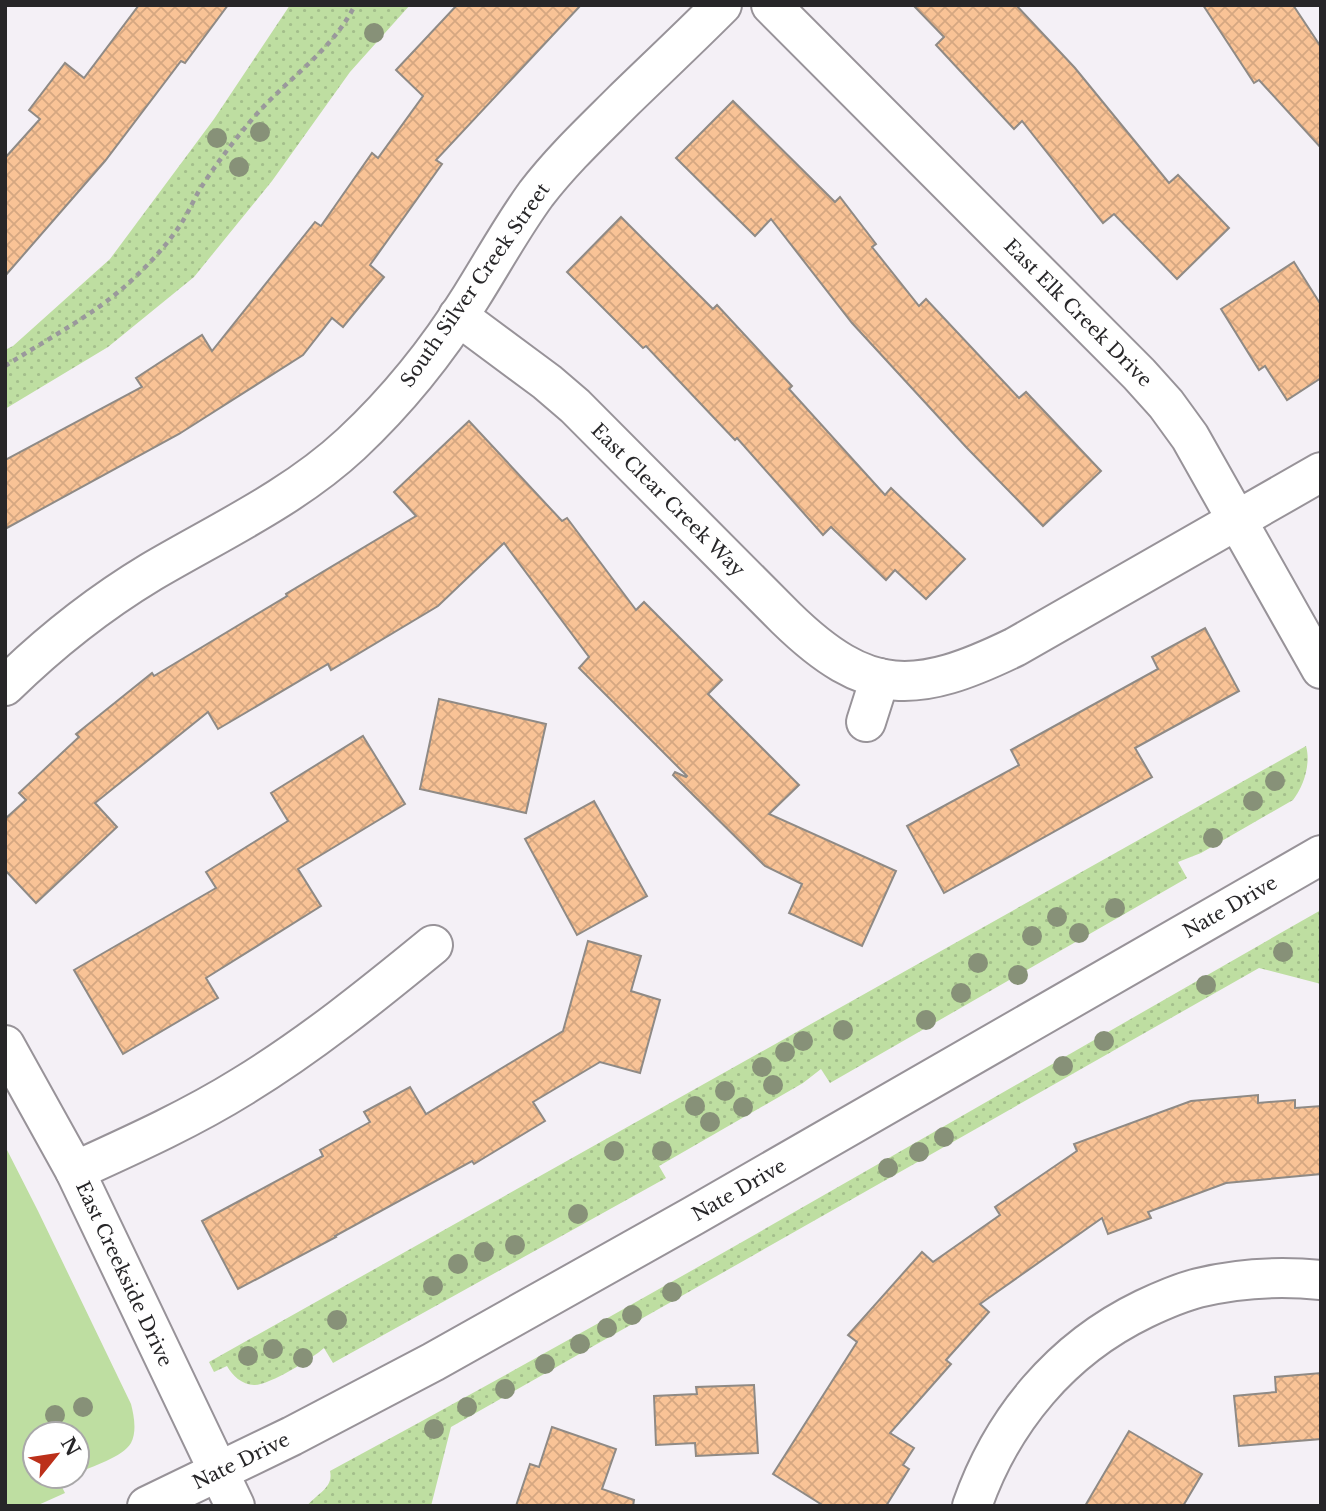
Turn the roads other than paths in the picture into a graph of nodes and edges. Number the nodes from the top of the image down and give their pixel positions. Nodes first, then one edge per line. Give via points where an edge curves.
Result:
1 (722, 5) edge
2 (771, 5) edge
3 (458, 316) junction
4 (1321, 472) edge
5 (1237, 520) junction
6 (1321, 669) edge
7 (880, 678) junction
8 (5, 686) edge
9 (866, 722) dead end
10 (1321, 855) edge
11 (433, 945) dead end
12 (5, 1045) edge
13 (75, 1171) junction
14 (1321, 1280) edge
15 (227, 1489) edge
16 (147, 1506) edge
17 (972, 1506) edge

1 - 3 street, South Silver Creek Street via 591,133 537,193
2 - 5 street, East Elk Creek Drive via 1167,404
3 - 7 street, East Clear Creek Way via 567,399 807,639 843,665
3 - 8 street, South Silver Creek Street via 395,398 337,457 294,489 124,589
4 - 5 street, East Clear Creek Way
5 - 6 street, East Elk Creek Drive
5 - 7 street, East Clear Creek Way via 983,662 930,680
7 - 9 street
10 - 15 street, Nate Drive via 681,1223 352,1406
11 - 13 street via 370,998 253,1079 157,1133
12 - 13 street, East Creekside Drive
13 - 15 street, East Creekside Drive
14 - 17 street via 1261,1278 1196,1288 1142,1310 1087,1342 1015,1419
15 - 16 street, Nate Drive

